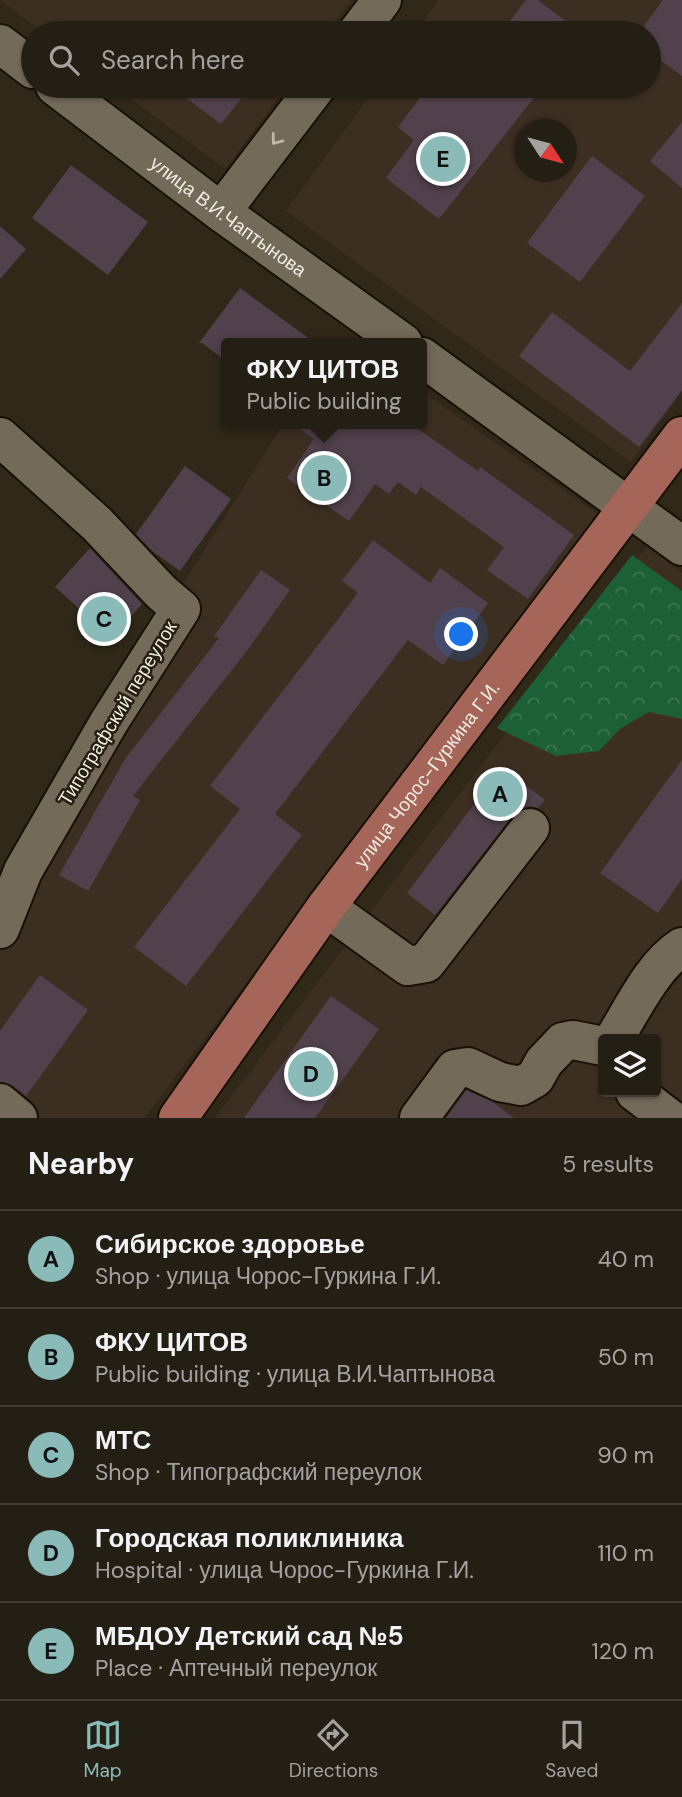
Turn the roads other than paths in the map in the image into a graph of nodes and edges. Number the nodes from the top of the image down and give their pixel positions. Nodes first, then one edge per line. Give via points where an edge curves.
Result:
1 (382, 0) edge
2 (366, 21) edge
3 (0, 44) edge
4 (21, 60) edge
5 (71, 98) edge
6 (308, 98) edge
7 (221, 212) junction
8 (397, 338) edge
9 (427, 361) edge
10 (682, 436) edge
11 (0, 437) edge
12 (628, 507) junction
13 (682, 546) edge
14 (530, 828) dead end
15 (326, 907) junction
16 (0, 929) edge
17 (682, 947) edge
18 (617, 1034) edge
19 (598, 1045) edge
20 (642, 1097) edge
21 (0, 1103) edge
22 (18, 1118) edge
23 (178, 1118) edge
24 (419, 1118) edge
25 (669, 1118) edge

1 - 2 street
3 - 4 street
5 - 7 street, улица В.И.Чаптынова
6 -> 7 street
7 - 8 street, улица В.И.Чаптынова
9 - 12 street
10 - 12 main road, улица Чорос-Гуркина Г.И.
11 - 16 street, Типографский переулок via 97,524 181,609 23,871
12 - 13 street
12 - 15 main road, улица Чорос-Гуркина Г.И.
14 - 15 street via 426,964 408,966
15 - 23 main road, улица Чорос-Гуркина Г.И.
17 - 18 street via 670,955
19 - 24 street via 564,1042 535,1078 522,1086 500,1082 468,1067 455,1069
20 - 25 street
21 - 22 street

